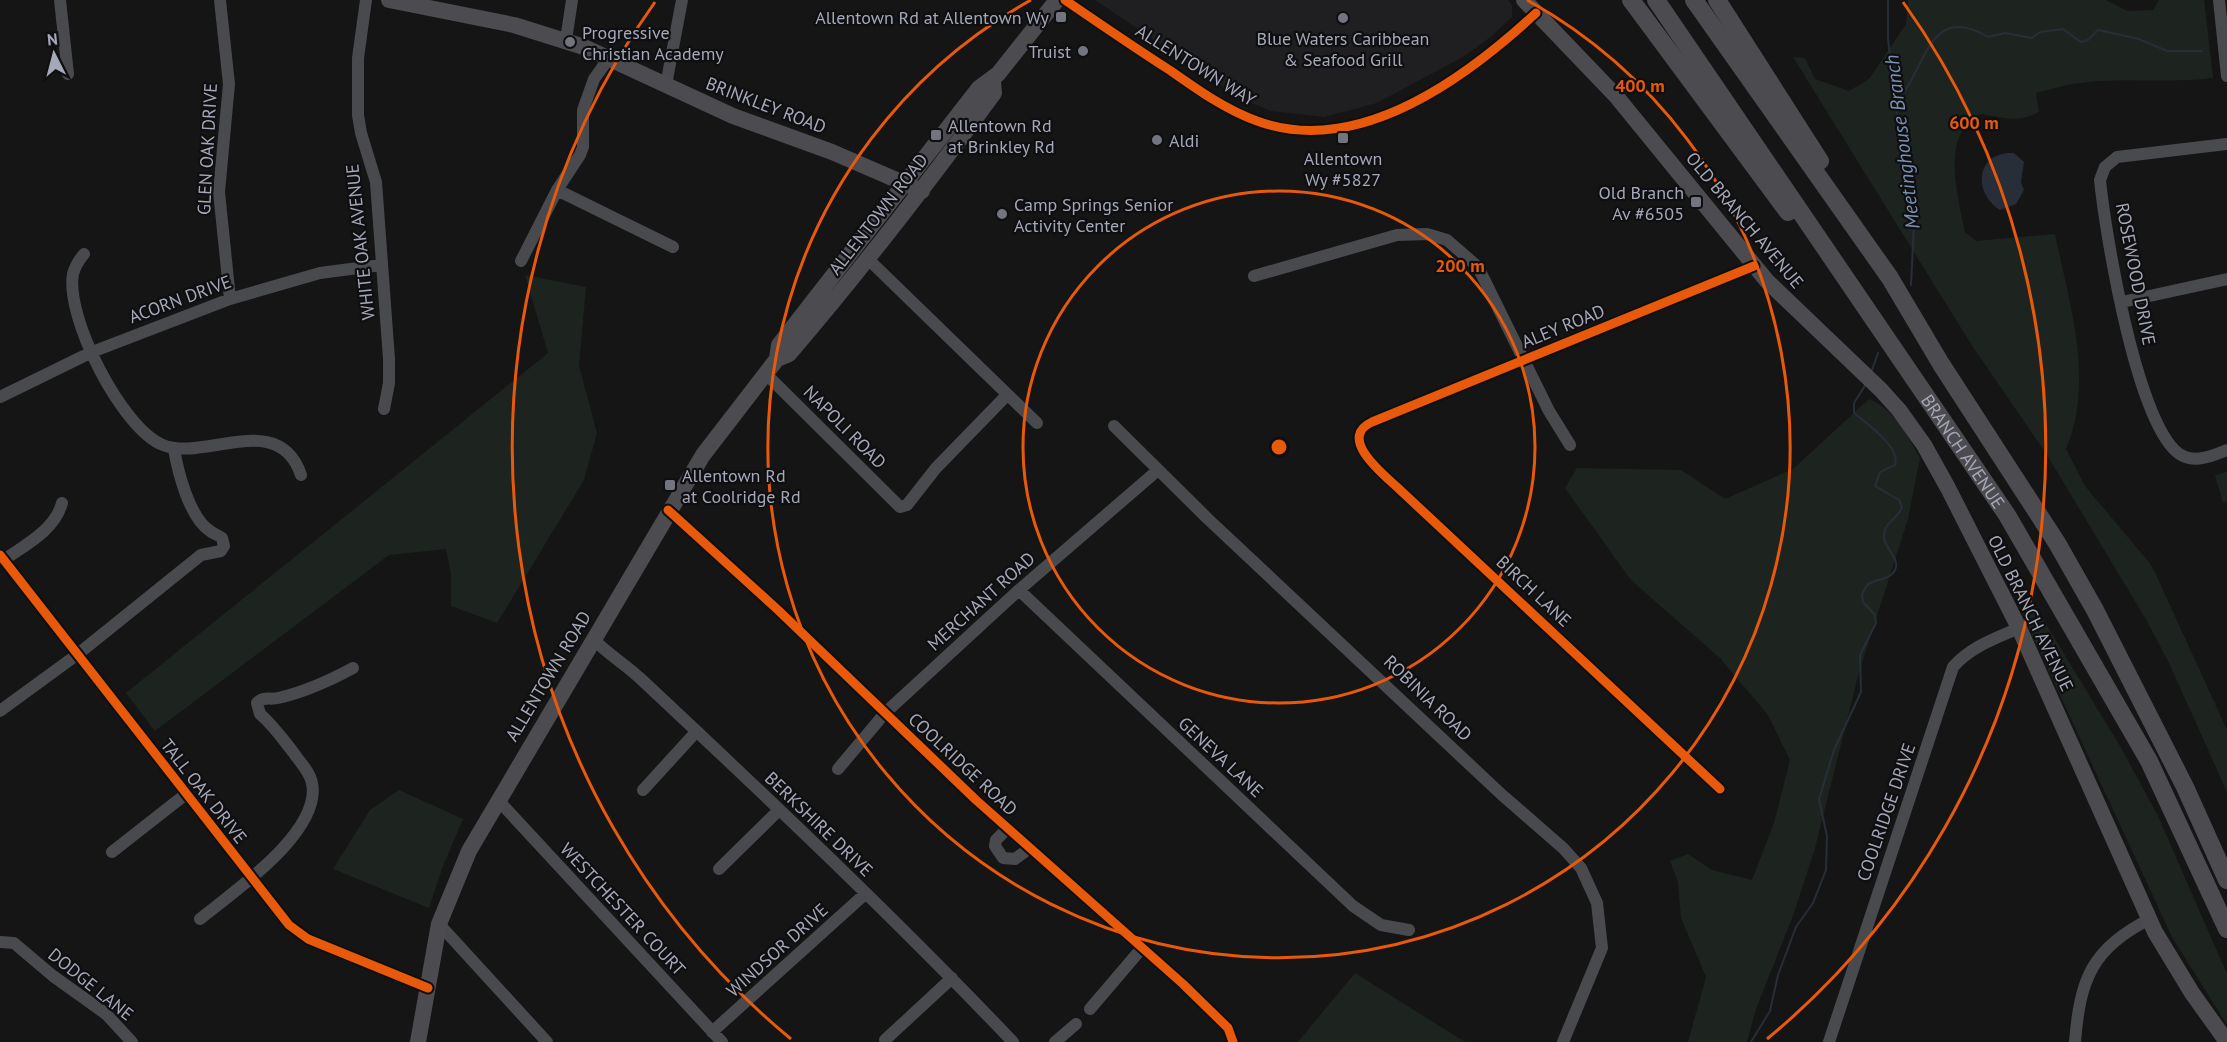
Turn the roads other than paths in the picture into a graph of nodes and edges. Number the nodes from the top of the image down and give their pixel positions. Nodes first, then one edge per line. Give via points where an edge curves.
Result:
1 (60, 0) edge
2 (220, 0) edge
3 (366, 0) edge
4 (389, 0) edge
5 (572, 0) edge
6 (682, 0) edge
7 (1057, 0) edge
8 (1065, 0) edge
9 (1524, 0) edge
10 (1631, 0) edge
11 (1656, 0) edge
12 (1694, 0) edge
13 (1717, 0) edge
14 (2219, 0) edge
15 (431, 4) edge
16 (1536, 13) junction
17 (566, 40) junction
18 (609, 58) junction
19 (68, 74) dead end
20 (2227, 76) edge
21 (993, 81) junction
22 (666, 85) junction
23 (2227, 144) edge
24 (906, 183) junction
25 (557, 190) junction
26 (922, 191) junction
27 (673, 247) dead end
28 (84, 254) dead end
29 (868, 259) junction
30 (521, 261) dead end
31 (381, 265) junction
32 (1754, 266) junction
33 (1254, 276) dead end
34 (1890, 278) junction
35 (2227, 279) edge
36 (230, 299) junction
37 (2122, 302) junction
38 (1864, 303) junction
39 (92, 352) junction
40 (777, 359) junction
41 (1524, 360) junction
42 (765, 373) junction
43 (1007, 395) junction
44 (0, 397) edge
45 (384, 409) dead end
46 (1385, 416) joint
47 (1037, 423) dead end
48 (1114, 426) dead end
49 (1570, 445) dead end
50 (174, 449) junction
51 (2227, 450) edge
52 (1158, 470) junction
53 (301, 476) dead end
54 (63, 503) dead end
55 (668, 510) junction
56 (2, 557) edge
57 (1019, 590) junction
58 (2019, 628) junction
59 (593, 639) junction
60 (78, 654) junction
61 (353, 668) dead end
62 (0, 711) edge
63 (885, 713) junction
64 (696, 732) junction
65 (838, 769) dead end
66 (1720, 789) dead end
67 (643, 790) dead end
68 (186, 794) junction
69 (498, 800) junction
70 (779, 810) junction
71 (1008, 828) junction
72 (1030, 848) junction
73 (112, 852) dead end
74 (719, 869) dead end
75 (250, 877) junction
76 (2227, 880) edge
77 (865, 894) junction
78 (200, 919) dead end
79 (2150, 919) junction
80 (439, 924) junction
81 (2227, 929) edge
82 (1409, 930) dead end
83 (0, 942) edge
84 (1142, 948) junction
85 (952, 978) junction
86 (428, 988) junction
87 (1090, 1010) dead end
88 (1076, 1024) dead end
89 (712, 1032) junction
90 (885, 1040) dead end
91 (132, 1042) edge
92 (418, 1042) edge
93 (547, 1042) edge
94 (722, 1042) edge
95 (1013, 1042) edge
96 (1055, 1042) edge
97 (1233, 1042) edge
98 (1563, 1042) edge
99 (1829, 1042) edge
100 (2075, 1042) edge
101 (2227, 1042) edge

1 - 19 street
2 - 36 street, GLEN OAK DRIVE via 229,84 219,192
3 - 31 street, WHITE OAK AVENUE via 358,58 358,104 361,133 376,182
4 - 15 main road, BRINKLEY ROAD
5 - 17 street
6 - 22 street
7 - 21 main road, ALLENTOWN ROAD
8 - 16 street, ALLENTOWN WAY via 1227,107 1276,127 1304,131 1353,127 1388,114 1478,64
9 - 16 main road, OLD BRANCH AVENUE
10 - 38 highway via 1832,271
11 - 38 highway, BRANCH AVENUE
12 - 34 highway, BRANCH AVENUE
13 - 34 highway via 1805,135 1887,267
14 - 20 street
15 - 17 main road, BRINKLEY ROAD
16 - 32 main road, OLD BRANCH AVENUE via 1618,98
17 - 18 main road, BRINKLEY ROAD
18 - 22 main road, BRINKLEY ROAD
18 - 25 street via 594,79 583,110 580,155
21 - 24 main road, ALLENTOWN ROAD via 979,88
21 - 26 main road, ALLENTOWN ROAD via 994,93
22 - 24 main road, BRINKLEY ROAD via 753,124
23 - 37 street, ROSEWOOD DRIVE via 2127,155 2117,157 2105,167 2101,189
24 - 26 main road, BRINKLEY ROAD
24 - 40 main road, ALLENTOWN ROAD via 779,345
25 - 27 street
25 - 30 street
26 - 29 main road, ALLENTOWN ROAD
28 - 39 street via 73,273 74,288 81,327
29 - 40 main road, ALLENTOWN ROAD via 789,354
29 - 43 street
31 - 36 street, ACORN DRIVE via 320,273
31 - 45 street, WHITE OAK AVENUE via 390,359
32 - 41 street, ALEY ROAD
32 - 58 main road, OLD BRANCH AVENUE via 1899,410 1924,446
33 - 41 street via 1412,233 1437,235 1478,267
34 - 76 highway, BRANCH AVENUE via 2081,583 2185,786
35 - 37 street
36 - 39 street, ACORN DRIVE
37 - 51 street, ROSEWOOD DRIVE via 2145,396 2168,442 2191,459
38 - 81 highway, BRANCH AVENUE via 1982,477 2055,594 2149,761
39 - 44 street, ACORN DRIVE
39 - 50 street via 129,417 154,441
40 - 42 main road, ALLENTOWN ROAD
41 - 46 street, ALEY ROAD
41 - 49 street
42 - 43 street, NAPOLI ROAD via 900,507 907,505 936,468
42 - 55 main road, ALLENTOWN ROAD via 708,448
43 - 47 street
46 - 66 street, BIRCH LANE via 1366,424 1360,433 1360,446 1372,462
48 - 52 street, ROBINIA ROAD
50 - 53 street via 258,441 287,453 296,462
50 - 60 street via 189,500 208,530 222,538 223,548 201,555
52 - 57 street, MERCHANT ROAD
52 - 98 street, ROBINIA ROAD via 1581,868 1597,903 1602,948
54 - 56 street via 48,528
55 - 59 main road, ALLENTOWN ROAD
55 - 63 street, COOLRIDGE ROAD
56 - 60 street, TALL OAK DRIVE
57 - 63 street, MERCHANT ROAD
57 - 82 street, GENEVA LANE via 1361,913 1381,926
58 - 79 main road, OLD BRANCH AVENUE
58 - 99 street, COOLRIDGE DRIVE via 1981,645 1953,667
59 - 64 street, BERKSHIRE DRIVE
59 - 69 main road, ALLENTOWN ROAD
60 - 62 street
60 - 68 street, TALL OAK DRIVE
61 - 75 street via 318,686 279,698 262,698 257,704 260,714 271,722 301,764 313,788 295,835
63 - 65 street, MERCHANT ROAD
63 - 71 street, COOLRIDGE ROAD
64 - 67 street
64 - 70 street, BERKSHIRE DRIVE
68 - 73 street
68 - 75 street, TALL OAK DRIVE
69 - 80 main road, ALLENTOWN ROAD via 459,871
69 - 89 street, WESTCHESTER COURT
70 - 74 street
70 - 77 street, BERKSHIRE DRIVE
71 - 72 street, COOLRIDGE ROAD
71 - 72 street via 994,846 1003,858 1015,859
72 - 84 street, COOLRIDGE ROAD
75 - 78 street
75 - 86 street, TALL OAK DRIVE via 300,934
77 - 85 street, BERKSHIRE DRIVE
77 - 89 street, WINDSOR DRIVE
79 - 100 street via 2113,940 2095,963 2081,999
79 - 101 main road, OLD BRANCH AVENUE via 2180,974
80 - 86 main road, ALLENTOWN ROAD
80 - 93 street
83 - 91 street, DODGE LANE via 14,943 106,1014
84 - 87 street
84 - 97 street, COOLRIDGE ROAD via 1228,1028
85 - 90 street
85 - 95 street, BERKSHIRE DRIVE
86 - 92 main road, ALLENTOWN ROAD
88 - 96 street
89 - 94 street, WESTCHESTER COURT

